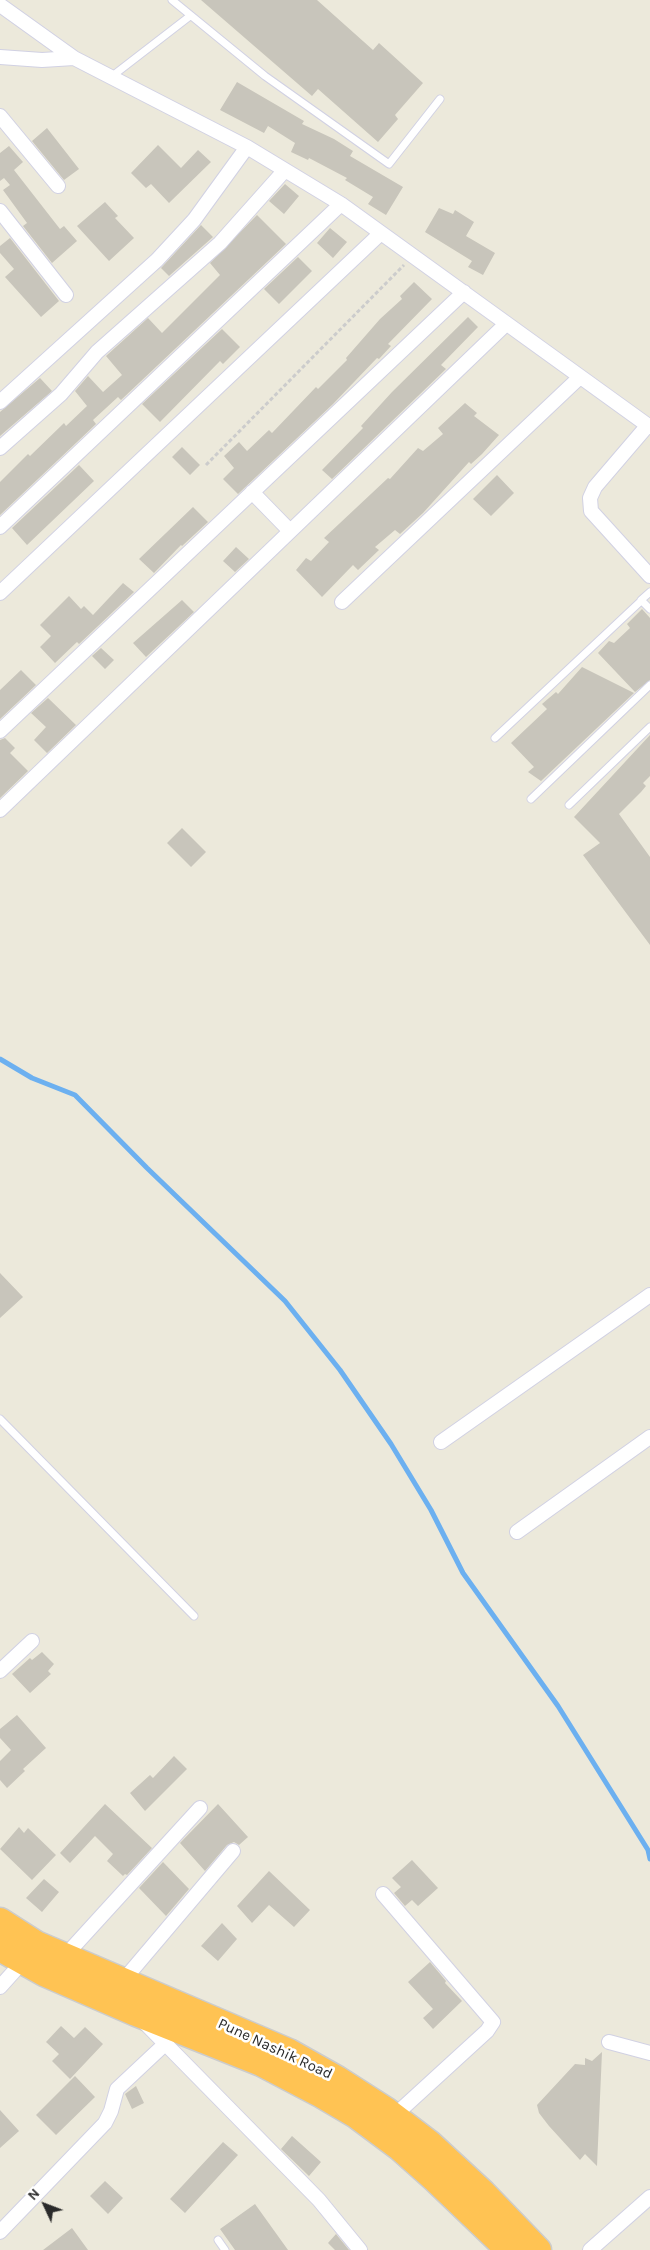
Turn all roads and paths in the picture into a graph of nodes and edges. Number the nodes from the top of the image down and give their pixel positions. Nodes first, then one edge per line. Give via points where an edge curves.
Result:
1 (172, 0) edge
2 (0, 5) edge
3 (190, 16) junction
4 (0, 57) edge
5 (74, 58) junction
6 (110, 78) junction
7 (440, 99) dead end
8 (0, 116) edge
9 (248, 147) junction
10 (285, 170) junction
11 (58, 186) dead end
12 (341, 204) junction
13 (0, 211) edge
14 (381, 233) junction
15 (413, 256) junction
16 (464, 292) junction
17 (66, 295) dead end
18 (506, 324) junction
19 (580, 377) junction
20 (0, 402) edge
21 (649, 426) edge
22 (0, 448) edge
23 (206, 465) dead end
24 (252, 492) junction
25 (0, 527) edge
26 (290, 531) junction
27 (650, 576) edge
28 (650, 592) edge
29 (0, 593) edge
30 (642, 600) junction
31 (342, 602) dead end
32 (650, 609) edge
33 (650, 685) edge
34 (650, 727) edge
35 (0, 731) edge
36 (495, 738) dead end
37 (531, 799) dead end
38 (569, 805) dead end
39 (0, 810) edge
40 (650, 1295) edge
41 (0, 1419) edge
42 (650, 1437) edge
43 (442, 1442) dead end
44 (517, 1532) dead end
45 (194, 1616) dead end
46 (32, 1641) dead end
47 (0, 1671) edge
48 (200, 1808) dead end
49 (233, 1851) dead end
50 (383, 1894) dead end
51 (0, 1921) edge
52 (0, 1948) edge
53 (30, 1954) junction
54 (64, 1957) junction
55 (122, 1982) junction
56 (0, 1987) edge
57 (136, 2014) junction
58 (609, 2042) dead end
59 (165, 2044) junction
60 (650, 2053) edge
61 (394, 2116) junction
62 (650, 2197) edge
63 (0, 2232) edge
64 (218, 2240) dead end
65 (225, 2250) edge
66 (360, 2250) edge
67 (509, 2250) edge
68 (538, 2250) edge
69 (590, 2250) edge

1 - 3 lane
2 - 5 street
3 - 6 lane
3 - 7 lane via 264,76 389,164
4 - 5 street
5 - 6 street
6 - 9 street
8 - 11 street
9 - 10 street
9 - 20 street via 194,220 157,260
10 - 12 street
10 - 22 street via 220,243 98,352 61,394
12 - 14 street
12 - 25 street
13 - 17 street
14 - 15 street
14 - 29 street
15 - 16 street
15 - 23 path
16 - 18 street
16 - 24 street
18 - 19 street
18 - 26 street
19 - 21 street
19 - 31 street
21 - 27 street via 594,487 590,498 591,511
24 - 26 street
24 - 35 street
26 - 39 street
28 - 30 lane
30 - 32 lane
30 - 36 lane
33 - 37 lane
34 - 38 lane
40 - 43 street
41 - 45 lane
42 - 44 street
46 - 47 street
48 - 54 street
49 - 55 street
50 - 61 street via 493,2022 487,2032
51 - 53 highway, Pune Nashik Road
52 - 53 highway, Pune Nashik Road
53 - 54 highway, Pune Nashik Road
53 - 56 street
53 - 57 highway, Pune Nashik Road
54 - 55 highway, Pune Nashik Road
55 - 61 highway, Pune Nashik Road via 288,2052
57 - 59 street
57 - 67 highway, Pune Nashik Road via 261,2062 356,2115 399,2147
58 - 60 street
59 - 63 street via 117,2089 105,2123
59 - 66 street via 320,2200
61 - 68 highway, Pune Nashik Road via 483,2193
62 - 69 street
64 - 65 lane

